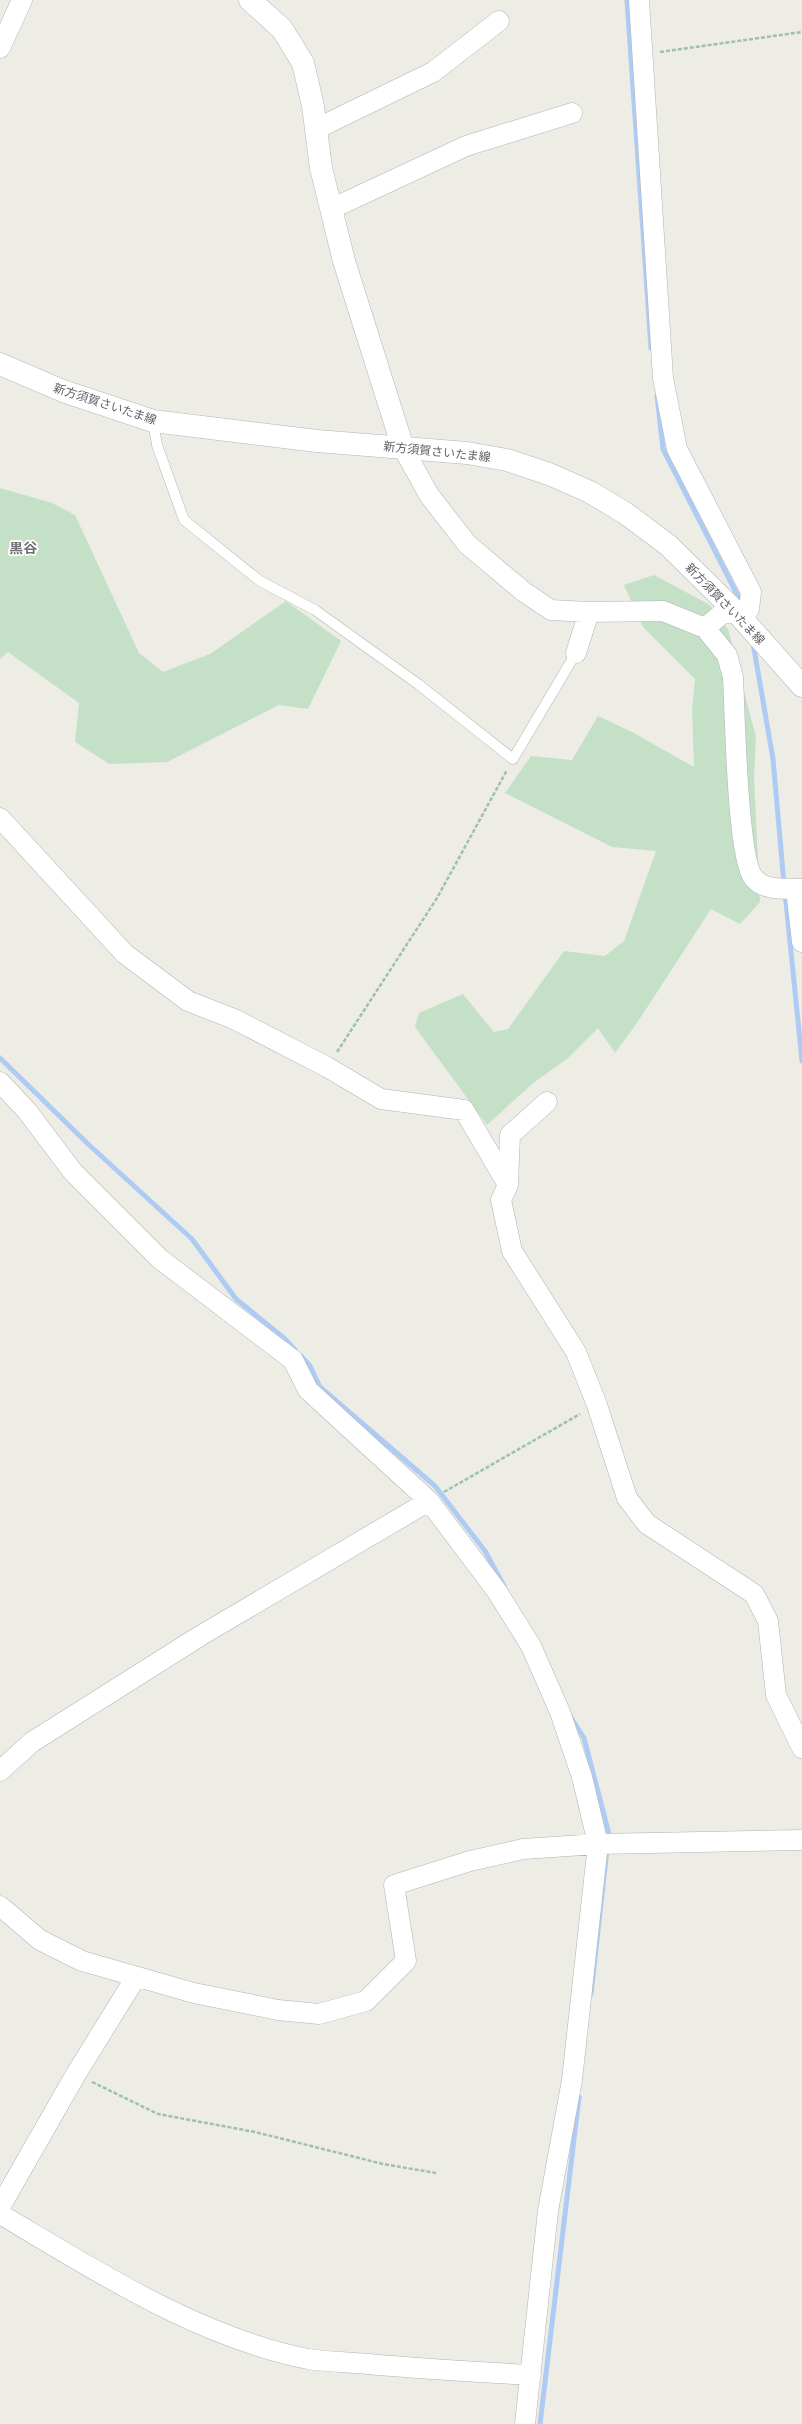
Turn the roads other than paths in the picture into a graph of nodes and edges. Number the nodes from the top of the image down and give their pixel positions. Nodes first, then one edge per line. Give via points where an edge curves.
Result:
1 (22, 0) edge
2 (250, 0) edge
3 (640, 0) edge
4 (499, 21) dead end
5 (0, 48) edge
6 (572, 113) dead end
7 (316, 129) junction
8 (331, 209) junction
9 (0, 364) edge
10 (153, 421) junction
11 (403, 448) junction
12 (589, 612) junction
13 (738, 614) junction
14 (705, 628) junction
15 (576, 653) joint
16 (802, 686) edge
17 (0, 818) edge
18 (799, 889) edge
19 (802, 942) edge
20 (0, 1082) edge
21 (547, 1102) dead end
22 (508, 1185) junction
23 (429, 1501) junction
24 (802, 1748) edge
25 (0, 1772) edge
26 (802, 1840) edge
27 (598, 1844) junction
28 (0, 1906) edge
29 (136, 1977) junction
30 (0, 2207) edge
31 (0, 2214) edge
32 (531, 2374) junction
33 (525, 2424) edge

1 - 5 street
2 - 7 main road via 282,29 303,63
3 - 13 street via 663,378 677,450 751,592 749,609
4 - 7 street via 433,72
6 - 8 street via 466,146
7 - 8 main road via 321,168
8 - 11 main road via 344,261
9 - 10 main road, 新方須賀さいたま線 via 63,391
10 - 11 main road, 新方須賀さいたま線 via 318,441
10 - 15 lane via 157,445 184,520 260,581 315,610 418,684 513,759
11 - 12 street via 429,495 467,544 524,592 552,610
11 - 13 main road, 新方須賀さいたま線 via 466,453 507,460 549,474 590,492 625,513 668,545
12 - 14 street via 663,611
12 - 15 street
13 - 14 street via 724,612
13 - 16 main road, 新方須賀さいたま線
14 - 18 street via 727,655 733,678 742,822 747,861 754,878 768,888
17 - 22 street via 125,954 171,990 188,1001 234,1019 327,1067 381,1099 464,1110
18 - 19 street
20 - 23 street via 27,1111 73,1172 160,1258 293,1360 308,1390
21 - 22 street via 510,1135
22 - 24 street via 501,1200 512,1251 576,1352 597,1405 627,1498 647,1524 754,1594 768,1621 776,1695
23 - 25 street via 200,1636 52,1729 32,1742
23 - 27 street via 496,1590 531,1646 560,1712 582,1777
26 - 27 street
27 - 29 street via 523,1849 470,1861 394,1885 406,1961 366,2001 312,2014 232,2002
27 - 32 street via 572,2080 548,2211
28 - 29 street via 40,1940 82,1961
29 - 30 street via 76,2074
31 - 32 street via 97,2272 175,2312 243,2340 308,2359 421,2369
32 - 33 street

